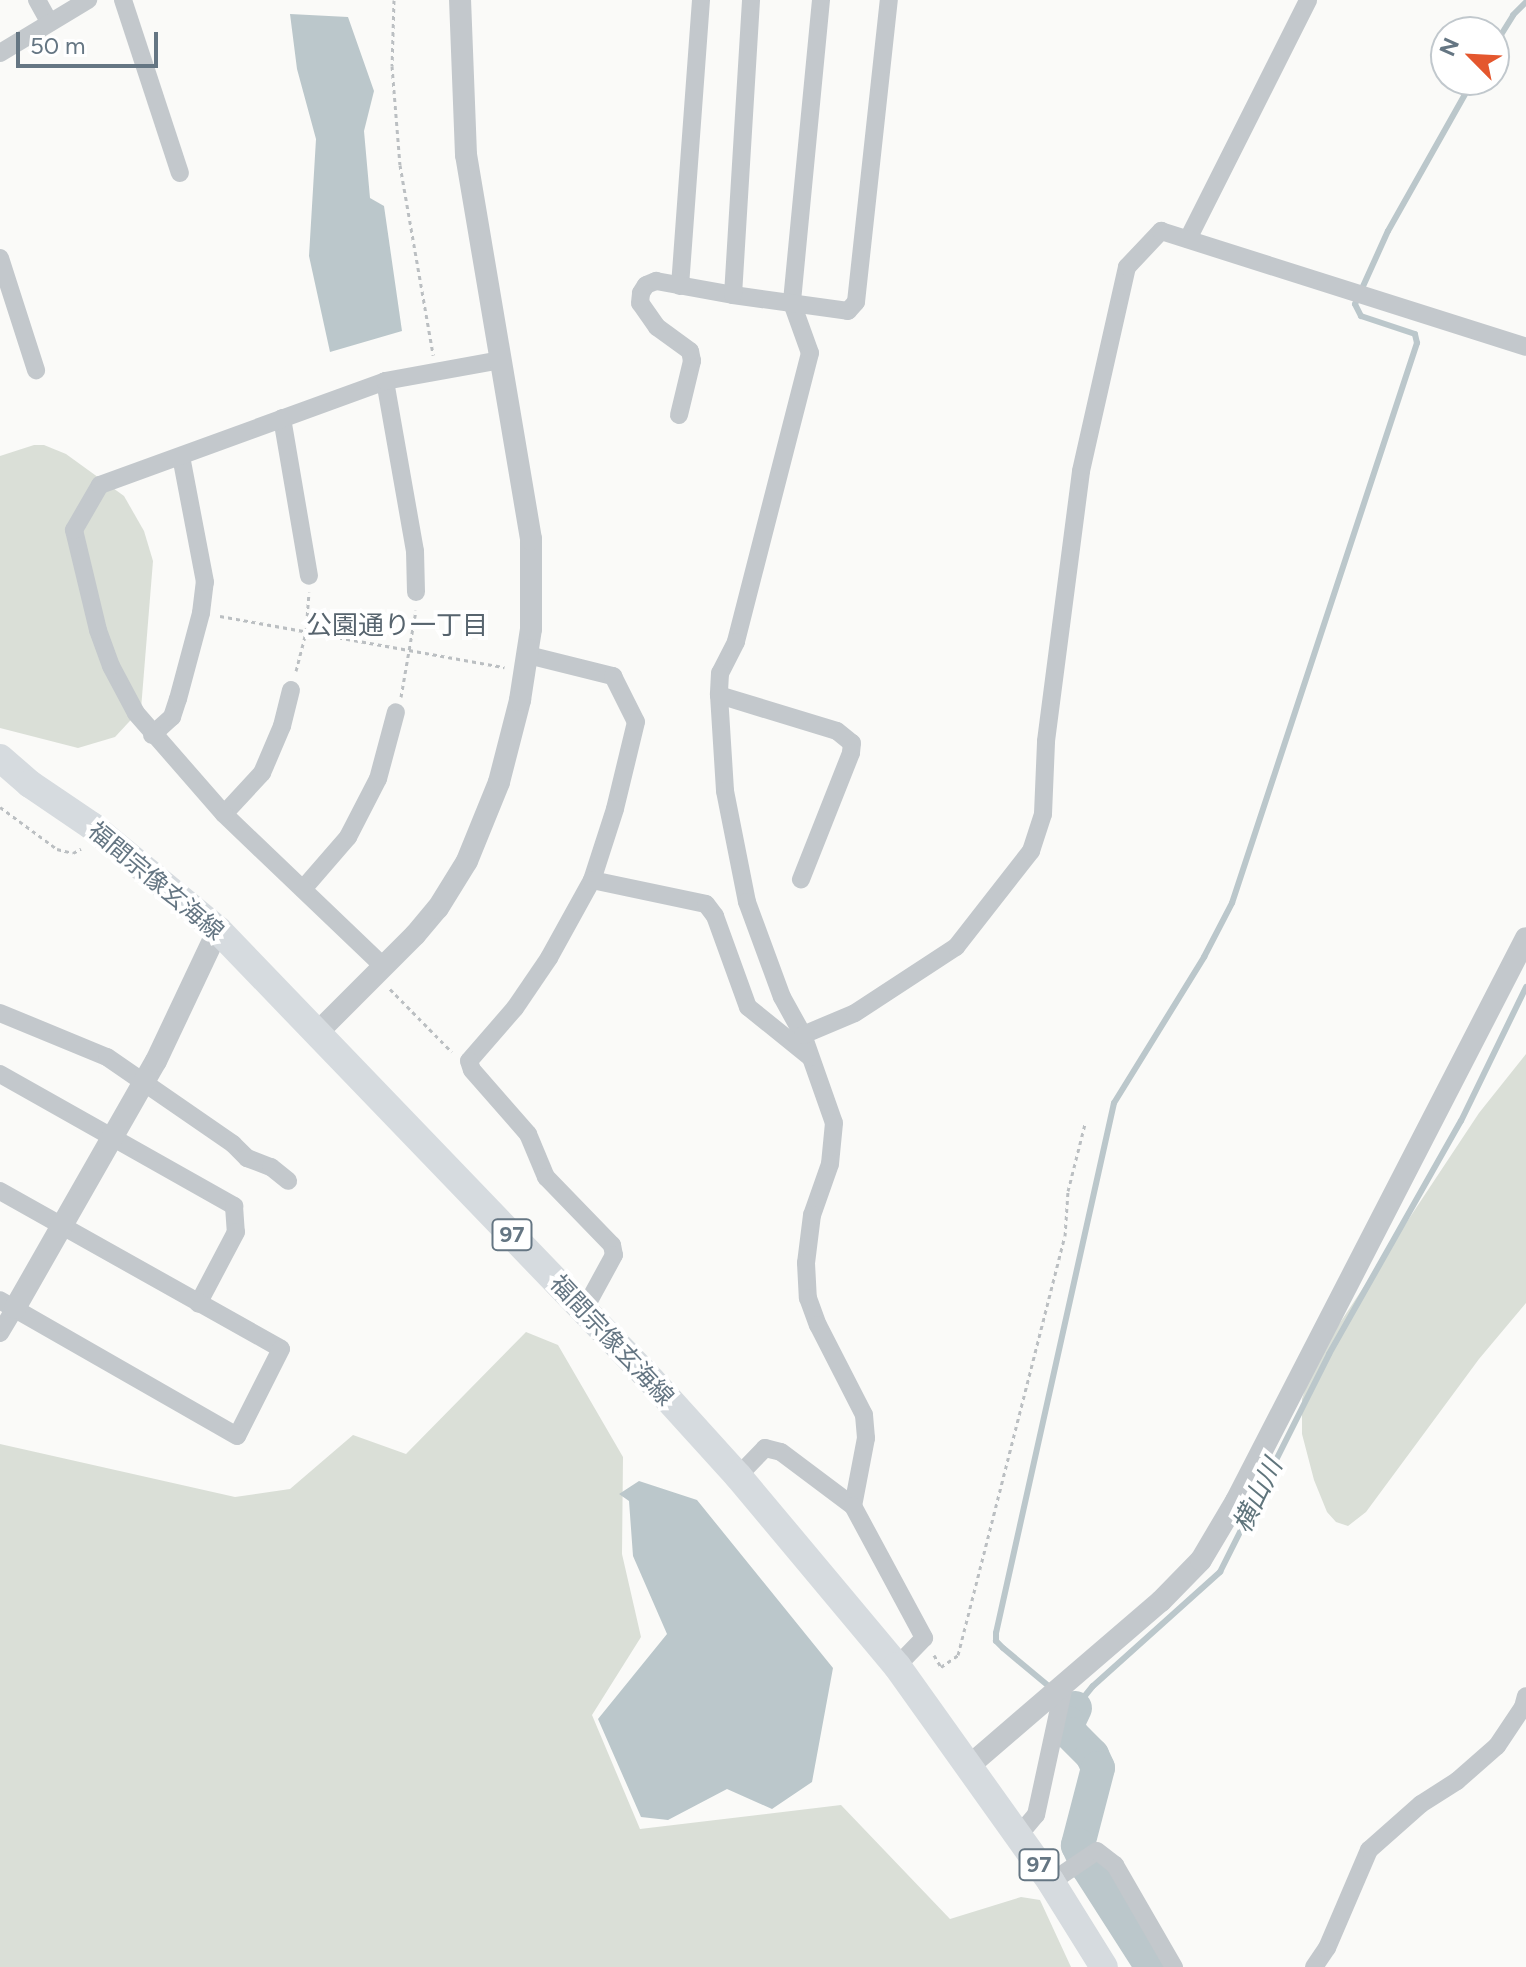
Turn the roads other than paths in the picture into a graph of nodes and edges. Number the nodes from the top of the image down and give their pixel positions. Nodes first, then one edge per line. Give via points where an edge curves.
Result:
1 (37, 0) edge
2 (88, 0) edge
3 (123, 0) edge
4 (460, 0) edge
5 (701, 0) edge
6 (751, 0) edge
7 (821, 0) edge
8 (889, 0) edge
9 (1308, 0) edge
10 (50, 23) junction
11 (0, 53) edge
12 (180, 173) dead end
13 (1188, 239) junction
14 (0, 258) edge
15 (680, 286) junction
16 (733, 295) junction
17 (792, 303) junction
18 (1526, 347) edge
19 (500, 360) junction
20 (36, 370) dead end
21 (385, 381) junction
22 (679, 415) dead end
23 (282, 418) junction
24 (181, 456) junction
25 (309, 576) road end
26 (416, 592) road end
27 (527, 663) junction
28 (291, 690) road end
29 (719, 695) junction
30 (396, 712) road end
31 (152, 735) junction
32 (0, 758) edge
33 (224, 814) junction
34 (801, 879) dead end
35 (592, 880) junction
36 (303, 889) junction
37 (218, 930) junction
38 (1526, 938) edge
39 (380, 971) junction
40 (0, 1013) edge
41 (319, 1031) junction
42 (803, 1035) junction
43 (810, 1057) junction
44 (0, 1074) edge
45 (145, 1080) junction
46 (110, 1137) junction
47 (288, 1181) dead end
48 (0, 1191) edge
49 (60, 1226) junction
50 (7, 1304) edge
51 (198, 1304) junction
52 (584, 1310) junction
53 (0, 1333) edge
54 (738, 1476) junction
55 (853, 1506) junction
56 (897, 1666) junction
57 (1064, 1686) junction
58 (1526, 1696) edge
59 (969, 1766) junction
60 (1019, 1835) junction
61 (1051, 1882) junction
62 (1104, 1967) edge
63 (1174, 1967) edge
64 (1314, 1967) edge

1 - 10 street
2 - 10 street
3 - 12 street
4 - 19 street via 466,155
5 - 15 street
6 - 16 street
7 - 17 street
8 - 17 street via 856,302 848,311
9 - 13 street
10 - 11 street
13 - 18 street
13 - 42 street via 1161,231 1127,267 1081,471 1046,741 1043,814 1031,851 956,947 855,1013
14 - 20 street
15 - 16 street
15 - 22 street via 656,281 646,285 640,303 657,327 690,351
16 - 17 street
17 - 29 street via 810,353 736,642 720,673
19 - 21 street
19 - 27 street via 531,539
21 - 23 street
21 - 26 street via 415,551
23 - 24 street
23 - 25 street
24 - 31 street via 205,582 172,717
24 - 31 street via 100,485 74,530 111,666
27 - 35 street via 613,676 636,722
27 - 39 street via 499,782 467,861 438,908
28 - 33 street via 262,773
29 - 34 street via 837,731 852,743
29 - 42 street via 725,791 747,902 782,997
30 - 36 street via 378,779 348,837
31 - 33 street
32 - 37 main road, 福間宗像玄海線 / 97
33 - 36 street
35 - 43 street via 706,904 748,1007
35 - 52 street via 549,958 469,1061 528,1134 546,1177 612,1245 614,1255
36 - 39 street
37 - 41 main road, 福間宗像玄海線 / 97
37 - 45 street
38 - 57 street via 1201,1560
39 - 41 street
40 - 45 street via 107,1057
41 - 52 main road, 福間宗像玄海線 / 97
42 - 43 street
43 - 55 street via 834,1123 830,1164 812,1215 808,1298 864,1415 866,1438
44 - 46 street
45 - 46 street
45 - 47 street via 247,1158
46 - 49 street
46 - 51 street via 234,1206 236,1232
48 - 49 street
49 - 50 street
49 - 51 street
50 - 51 street via 237,1436 281,1349
50 - 53 street
52 - 54 main road, 福間宗像玄海線 / 97
54 - 55 street via 765,1448 781,1452
54 - 56 main road, 福間宗像玄海線 / 97
55 - 56 street via 924,1638
56 - 59 main road, 福間宗像玄海線 / 97
57 - 59 street
57 - 60 street via 1036,1815
58 - 64 street via 1497,1746 1369,1850 1334,1934
59 - 60 main road, 福間宗像玄海線 / 97
60 - 61 main road, 福間宗像玄海線 / 97
61 - 62 main road, 福間宗像玄海線 / 97
61 - 63 street via 1097,1851 1115,1865

